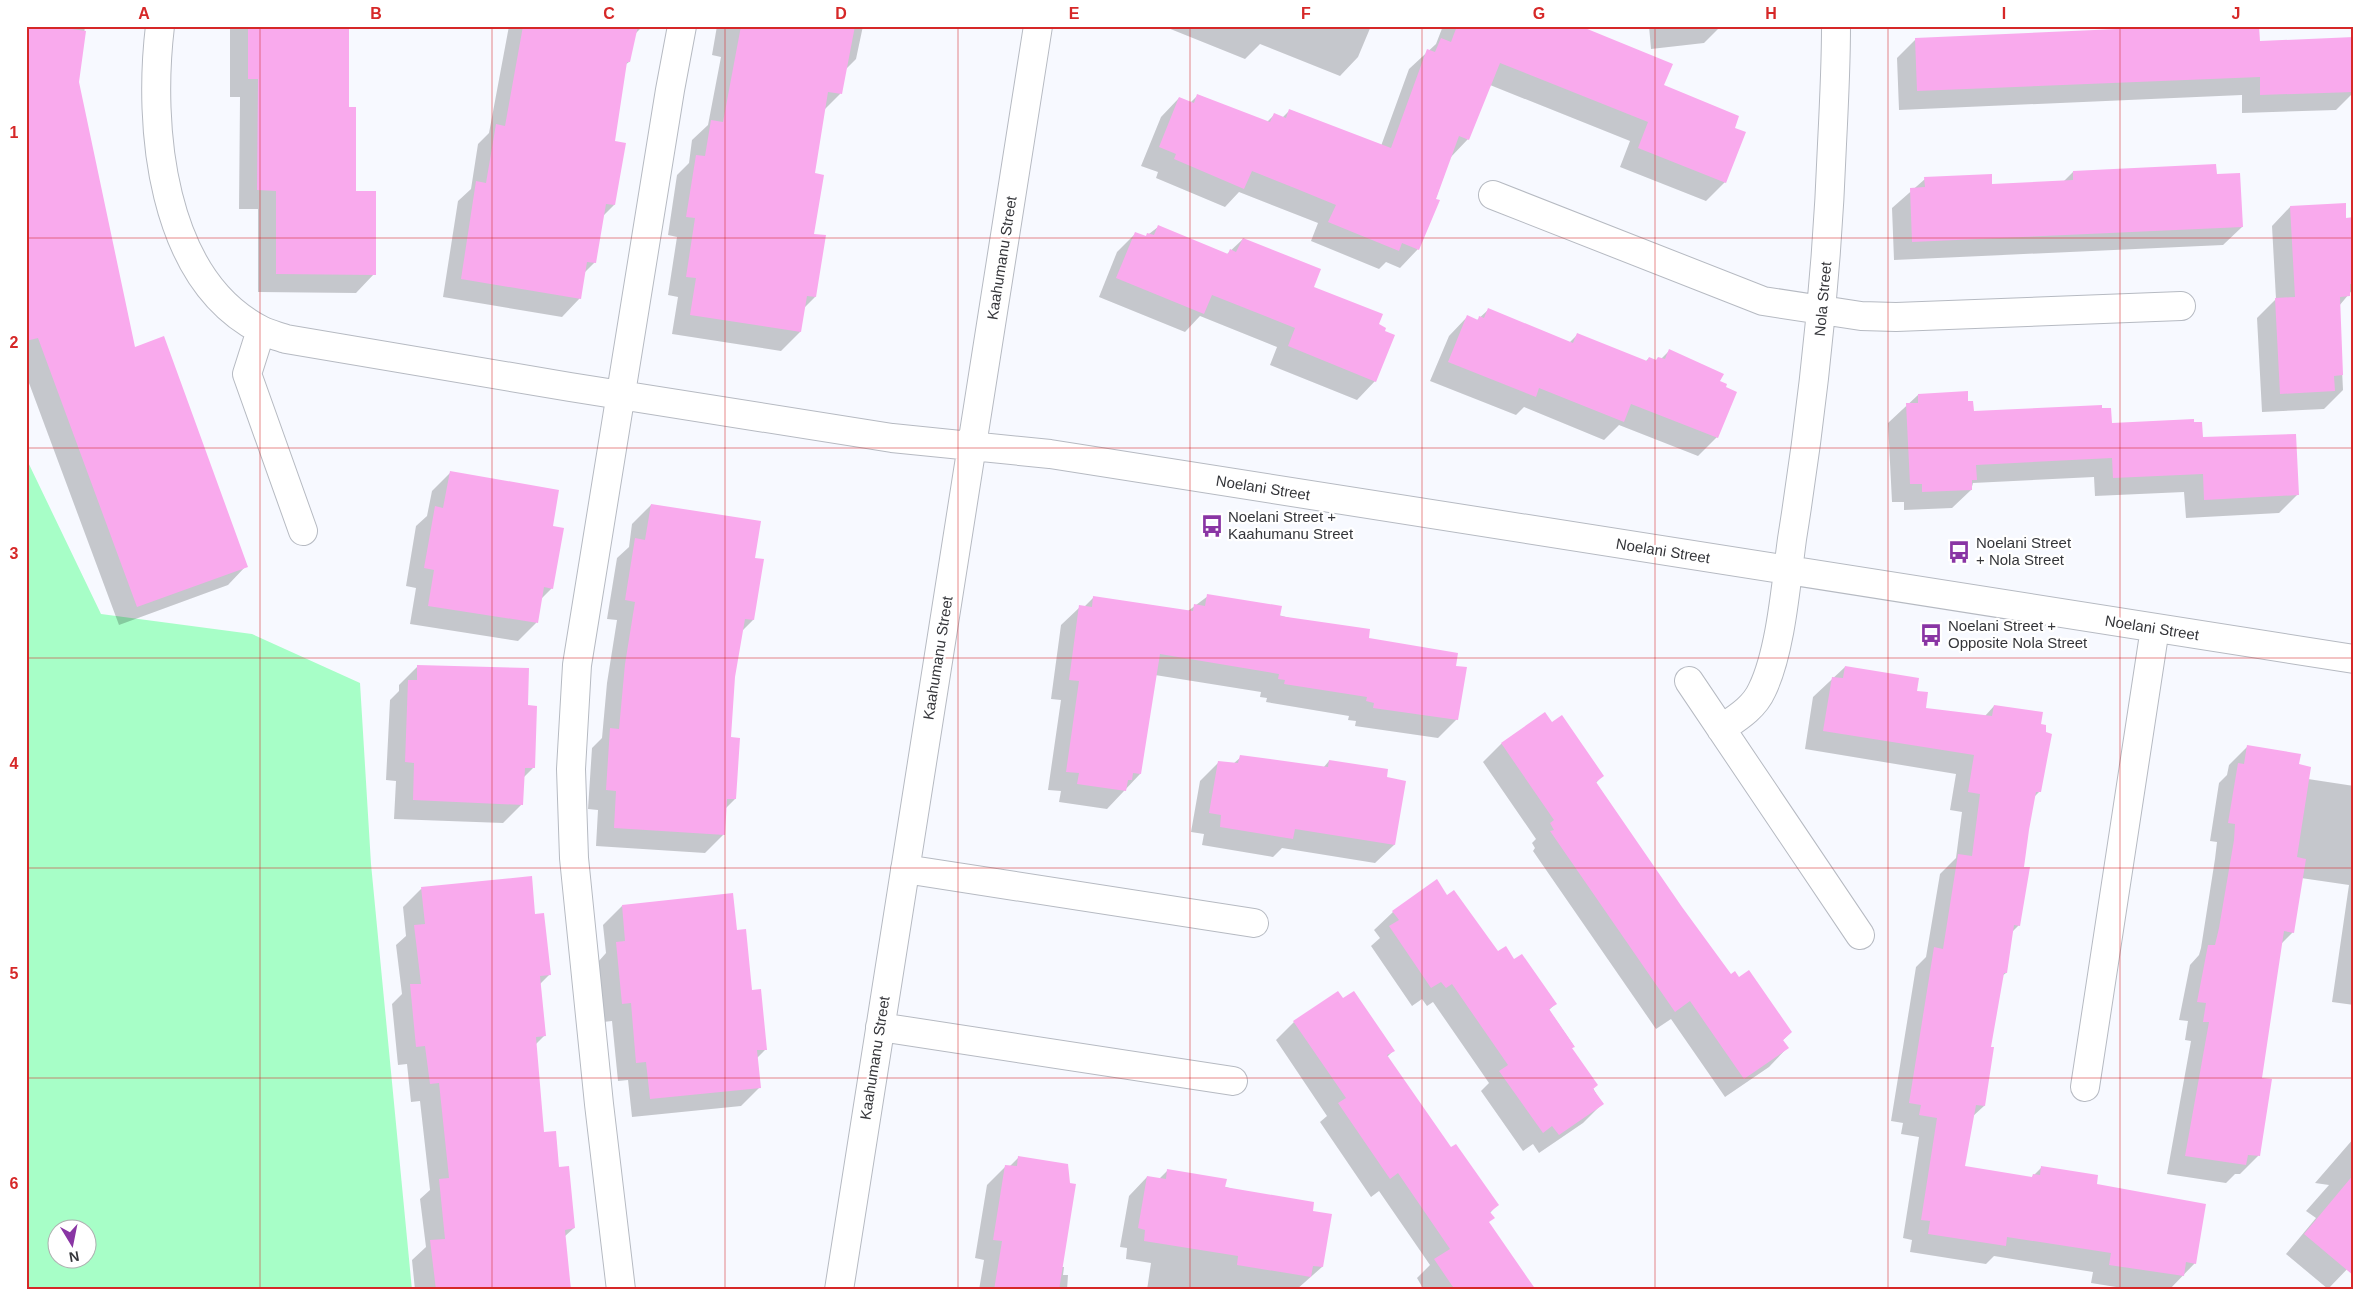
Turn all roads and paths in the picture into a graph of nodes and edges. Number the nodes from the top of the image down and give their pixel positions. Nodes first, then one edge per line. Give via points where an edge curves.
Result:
1 (160, 26) edge
2 (682, 26) edge
3 (1038, 26) edge
4 (1836, 26) edge
5 (1493, 195) dead end
6 (2181, 306) dead end
7 (1823, 311) junction
8 (261, 330) junction
9 (620, 395) junction
10 (972, 446) junction
11 (304, 531) dead end
12 (1788, 570) junction
13 (2155, 628) junction
14 (2354, 659) edge
15 (1689, 681) dead end
16 (1721, 729) junction
17 (905, 869) junction
18 (1254, 922) dead end
19 (1860, 935) dead end
20 (880, 1026) junction
21 (1233, 1081) dead end
22 (2085, 1088) dead end
23 (621, 1290) edge
24 (839, 1290) edge

1 - 8 street, Noelani Street via 157,125 163,173 175,219 188,251 208,284 237,314
2 - 9 street
3 - 10 street, Kaahumanu Street
4 - 7 street, Nola Street
5 - 7 street via 1763,301
6 - 7 street via 1896,316
7 - 12 street, Nola Street
8 - 9 street, Noelani Street via 310,344
8 - 11 street via 247,374
9 - 10 street, Noelani Street via 892,438
9 - 23 street via 577,665 571,769 575,868
10 - 12 street, Noelani Street via 1059,456
10 - 17 street, Kaahumanu Street
12 - 13 street, Noelani Street
12 - 16 street, Nola Street via 1771,667 1762,692 1747,710
13 - 14 street, Noelani Street
13 - 22 street
15 - 16 street
16 - 19 street
17 - 18 street
17 - 20 street, Kaahumanu Street
20 - 21 street
20 - 24 street, Kaahumanu Street

